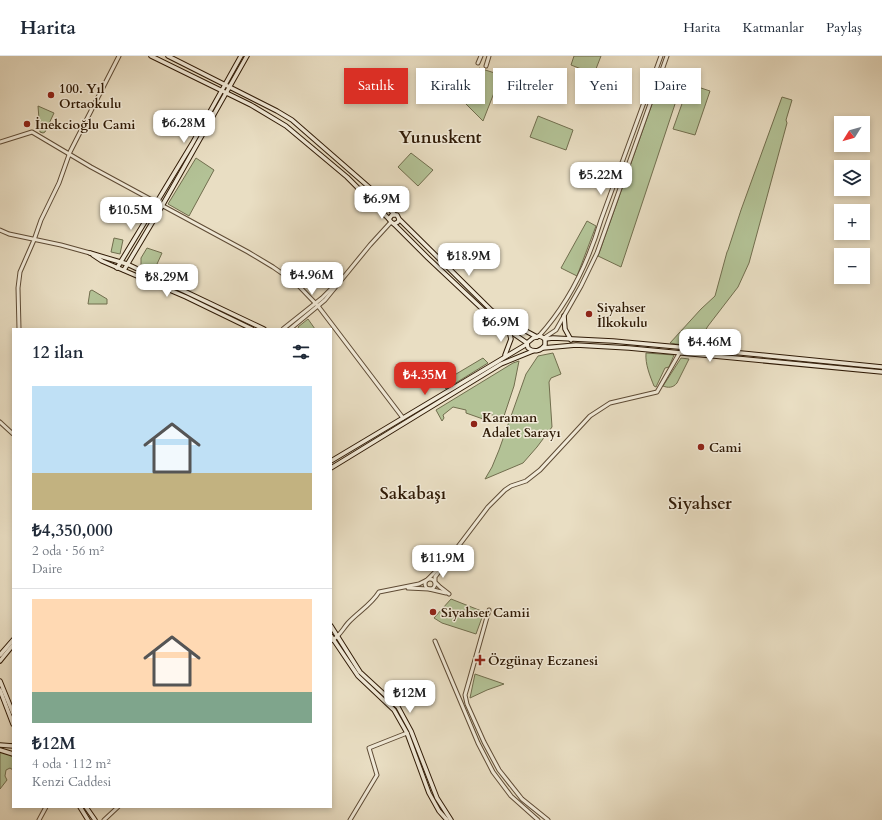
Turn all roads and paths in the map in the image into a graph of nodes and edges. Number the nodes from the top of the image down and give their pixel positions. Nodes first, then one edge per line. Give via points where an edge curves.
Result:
1 (119, 56) edge
2 (151, 56) edge
3 (168, 56) edge
4 (241, 56) edge
5 (247, 56) edge
6 (481, 56) edge
7 (489, 56) edge
8 (661, 56) edge
9 (667, 56) edge
10 (478, 64) dead end
11 (486, 66) dead end
12 (225, 85) junction
13 (229, 87) junction
14 (221, 91) junction
15 (226, 94) junction
16 (0, 142) edge
17 (70, 155) junction
18 (157, 202) junction
19 (162, 206) junction
20 (394, 214) junction
21 (399, 219) junction
22 (392, 222) junction
23 (0, 230) edge
24 (34, 240) junction
25 (90, 253) junction
26 (121, 262) junction
27 (127, 264) junction
28 (117, 268) junction
29 (124, 270) junction
30 (349, 271) junction
31 (314, 303) junction
32 (318, 306) junction
33 (564, 316) junction
34 (20, 328) edge
35 (250, 328) edge
36 (262, 328) edge
37 (284, 328) edge
38 (291, 328) edge
39 (509, 330) junction
40 (538, 336) junction
41 (544, 338) junction
42 (571, 340) junction
43 (527, 343) junction
44 (543, 348) junction
45 (533, 351) junction
46 (680, 352) junction
47 (505, 356) junction
48 (881, 367) edge
49 (880, 372) edge
50 (403, 418) junction
51 (0, 422) edge
52 (12, 433) edge
53 (332, 460) edge
54 (332, 467) edge
55 (444, 563) junction
56 (427, 580) junction
57 (435, 582) junction
58 (404, 588) junction
59 (429, 589) junction
60 (489, 610) dead end
61 (334, 640) edge
62 (12, 641) edge
63 (435, 641) dead end
64 (12, 646) edge
65 (0, 655) edge
66 (0, 661) edge
67 (0, 681) edge
68 (0, 690) edge
69 (12, 711) edge
70 (12, 721) edge
71 (407, 733) junction
72 (0, 745) edge
73 (12, 747) edge
74 (0, 750) edge
75 (12, 754) edge
76 (45, 808) edge
77 (81, 808) edge
78 (87, 808) edge
79 (117, 808) edge
80 (39, 820) edge
81 (88, 820) edge
82 (95, 820) edge
83 (104, 820) edge
84 (350, 820) edge
85 (447, 820) edge
86 (451, 820) edge
87 (538, 820) edge
88 (548, 820) edge

1 - 17 street
2 - 14 main road
3 - 12 main road
4 - 12 main road
5 - 13 main road
6 - 10 street
7 - 11 street
8 - 40 street via 592,248 575,286 553,320
9 - 33 street via 597,253
12 - 13 main road
12 - 14 main road
13 - 15 main road
13 - 20 main road via 292,120 370,188
14 - 15 main road
14 - 18 main road
15 - 19 main road
15 - 22 main road via 257,108 286,126 347,177
16 - 17 street via 32,132
17 - 18 street
17 - 24 street
18 - 19 street
18 - 26 main road
19 - 27 main road
19 - 31 street via 273,267 296,283
20 - 21 main road
20 - 22 main road via 391,215
21 - 22 main road via 397,223
21 - 40 main road via 491,310
22 - 30 street
22 - 39 main road via 495,321
23 - 24 street
24 - 25 street
24 - 34 street via 20,272
25 - 26 main road
25 - 28 main road
26 - 27 main road
26 - 28 main road
27 - 29 main road
27 - 36 main road
28 - 29 main road
29 - 35 main road
30 - 31 street
30 - 32 street
31 - 32 street
31 - 37 street
32 - 38 street
32 - 50 street
33 - 41 street via 556,330
33 - 42 main road via 565,329
39 - 43 main road
39 - 47 main road via 511,339
40 - 41 main road
40 - 43 main road
41 - 42 main road
41 - 44 main road via 546,343
42 - 48 main road via 613,341
43 - 45 main road via 528,348
43 - 47 main road
44 - 45 main road
44 - 46 main road via 576,345
45 - 54 main road via 501,364
46 - 49 main road
46 - 55 street via 657,392 610,404 590,416 540,470 526,481 511,486 487,507
47 - 50 main road
50 - 53 main road
51 - 52 street
55 - 56 street
55 - 57 street via 435,577
56 - 57 street
56 - 58 street
56 - 59 street via 425,585
57 - 59 street via 434,587
57 - 59 street via 449,594
58 - 59 street
58 - 61 street via 379,592
60 - 88 street via 465,695 467,704 499,770 522,800
61 - 71 main road via 358,676 389,703
61 - 86 main road via 360,672 398,708 411,731 437,798
62 - 65 main road
63 - 87 street via 493,772 511,796
64 - 66 main road
67 - 69 main road
68 - 70 main road
71 - 84 street via 369,748 377,775
71 - 85 main road via 429,793
72 - 73 main road
74 - 75 main road
76 - 80 street
77 - 81 main road
78 - 82 main road
79 - 83 street

